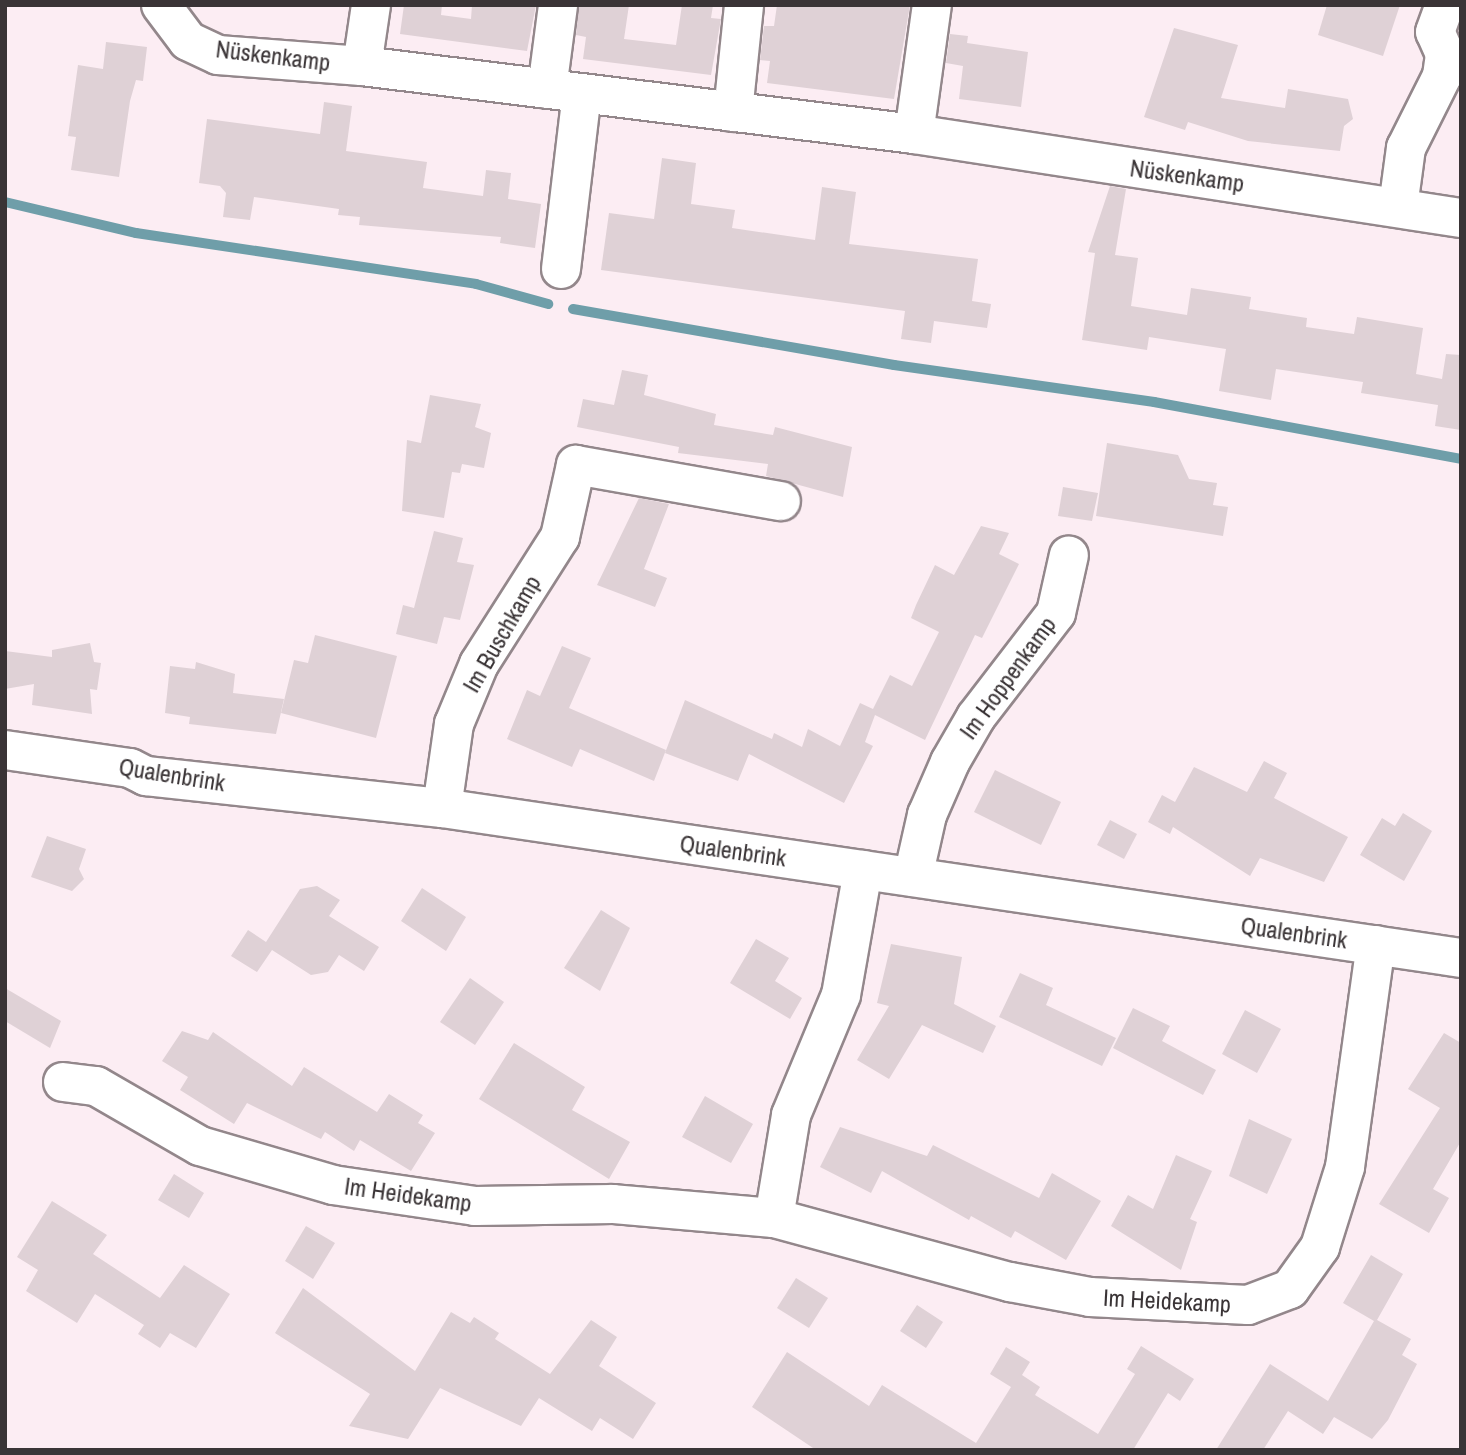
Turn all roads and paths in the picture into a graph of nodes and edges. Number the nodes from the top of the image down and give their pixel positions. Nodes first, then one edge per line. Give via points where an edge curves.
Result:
1 (161, 5) edge
2 (371, 5) edge
3 (558, 5) edge
4 (744, 5) edge
5 (932, 5) edge
6 (1445, 5) edge
7 (362, 66) junction
8 (565, 91) junction
9 (733, 111) junction
10 (914, 134) junction
11 (1398, 206) junction
12 (1461, 218) edge
13 (561, 270) dead end
14 (780, 501) dead end
15 (1069, 555) dead end
16 (5, 750) edge
17 (442, 808) junction
18 (863, 870) junction
19 (913, 877) junction
20 (1376, 945) junction
21 (1461, 958) edge
22 (63, 1082) dead end
23 (774, 1218) junction

1 - 7 street, Nüskenkamp via 188,41 218,55
2 - 7 street, Nüskenkamp
3 - 8 street
4 - 9 street
5 - 10 street
6 - 11 street via 1435,32 1445,54 1442,76 1406,148
7 - 8 street, Nüskenkamp
8 - 9 street, Nüskenkamp
8 - 13 street
9 - 10 street, Nüskenkamp
10 - 11 street, Nüskenkamp
11 - 12 street, Nüskenkamp
14 - 17 street, Im Buschkamp via 576,465 559,537 480,664 454,724
15 - 19 street, Im Hoppenkamp via 1056,613 976,717 950,762 927,815
16 - 17 street, Qualenbrink via 130,768 146,776
17 - 18 street, Qualenbrink
18 - 19 street, Qualenbrink
18 - 23 street via 841,995 791,1115
19 - 20 street, Qualenbrink
20 - 21 street, Qualenbrink
20 - 23 street, Im Heidekamp via 1345,1167 1320,1247 1290,1289 1248,1305 1090,1297 1010,1282
22 - 23 street, Im Heidekamp via 96,1086 200,1146 333,1185 475,1206 613,1204

